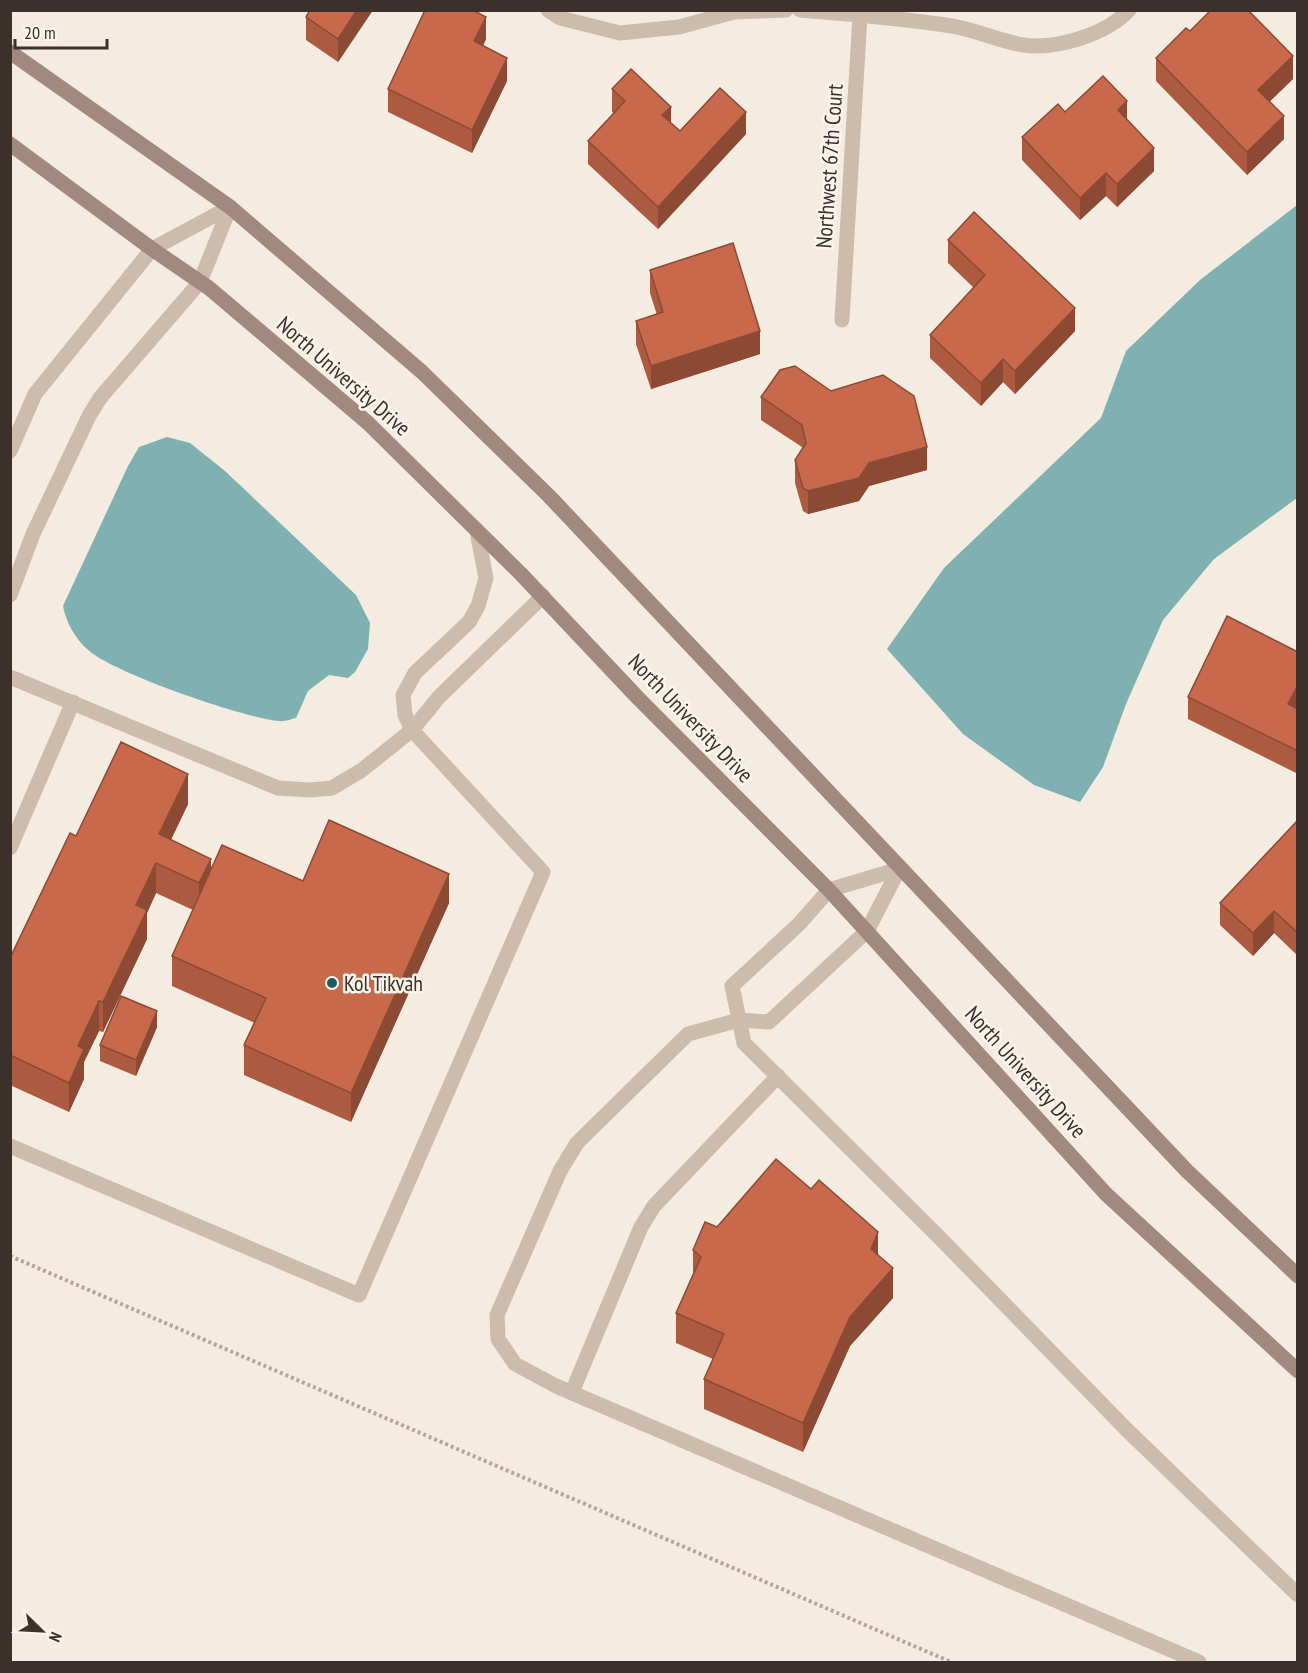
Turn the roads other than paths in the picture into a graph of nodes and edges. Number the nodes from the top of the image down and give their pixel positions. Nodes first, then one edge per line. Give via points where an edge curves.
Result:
1 (548, 10) edge
2 (786, 10) edge
3 (800, 10) edge
4 (1129, 10) edge
5 (860, 15) junction
6 (10, 52) edge
7 (10, 144) edge
8 (230, 207) junction
9 (152, 249) junction
10 (200, 282) junction
11 (842, 320) dead end
12 (10, 451) edge
13 (477, 531) junction
14 (10, 595) edge
15 (543, 596) junction
16 (10, 677) edge
17 (73, 702) junction
18 (412, 730) junction
19 (10, 848) edge
20 (899, 869) junction
21 (829, 890) junction
22 (867, 931) junction
23 (739, 1020) junction
24 (777, 1076) junction
25 (10, 1146) edge
26 (1298, 1276) edge
27 (1298, 1371) edge
28 (572, 1392) junction
29 (1298, 1595) edge
30 (1199, 1662) edge

1 - 2 street via 560,18 620,33 678,27 734,12
3 - 5 street
4 - 5 street via 1118,22 1072,42 1025,45 954,27
5 - 11 street, Northwest 67th Court
6 - 8 main road, North University Drive
7 - 9 main road, North University Drive
8 - 9 street
8 - 10 street
8 - 20 main road, North University Drive via 422,372 549,496
9 - 10 main road, North University Drive
9 - 12 street via 35,394
10 - 13 main road, North University Drive via 368,423
10 - 14 street via 100,398 89,416 33,534
13 - 15 main road, North University Drive
13 - 18 street via 486,578 478,606 469,622 415,673 403,695 405,715
15 - 18 street via 439,697
15 - 21 main road, North University Drive via 638,698
16 - 17 street
17 - 18 street via 278,788 332,788 362,770
17 - 19 street
18 - 25 street via 543,872 358,1295
20 - 21 street
20 - 22 street
20 - 26 main road, North University Drive via 1187,1171
21 - 22 main road, North University Drive
21 - 23 street via 799,924 732,986
22 - 23 street via 769,1022
22 - 27 main road, North University Drive via 1106,1194
23 - 24 street via 744,1043
23 - 28 street via 688,1034 577,1143 560,1171 496,1315 498,1339 515,1364
24 - 28 street via 654,1206 641,1227
24 - 29 street via 1127,1430
28 - 30 street

